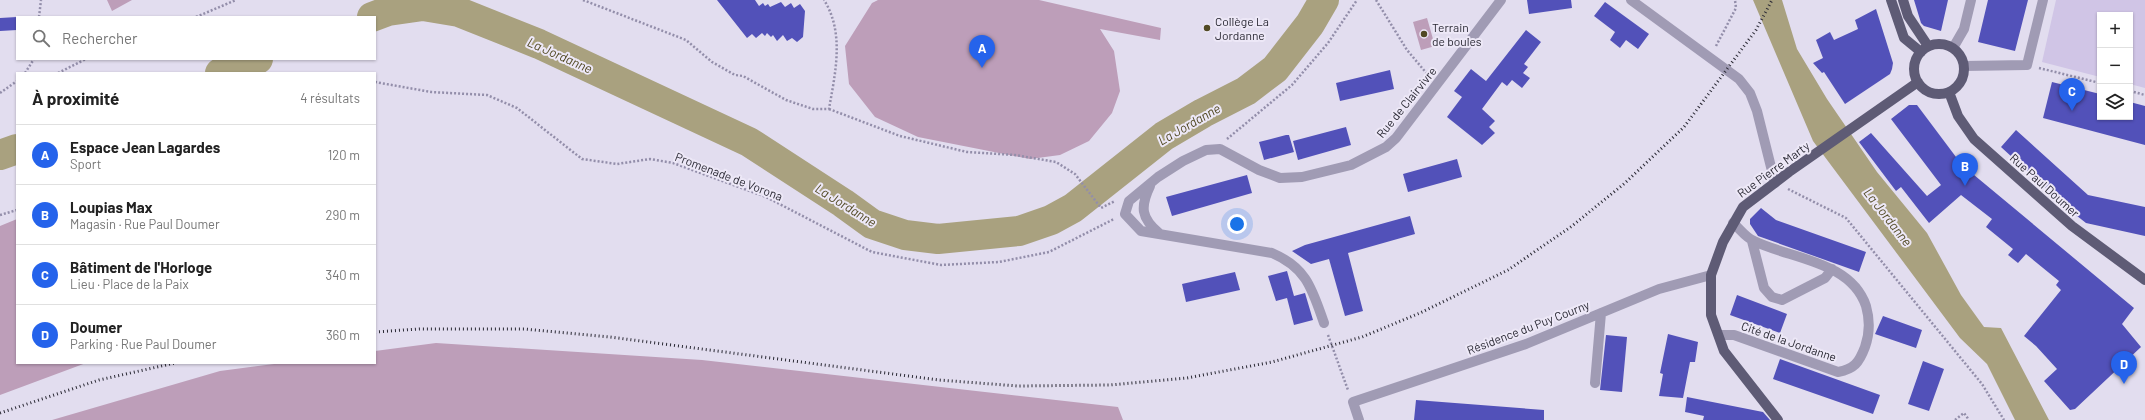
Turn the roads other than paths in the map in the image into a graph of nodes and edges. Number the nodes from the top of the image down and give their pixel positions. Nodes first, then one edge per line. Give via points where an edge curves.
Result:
1 (1501, 0) edge
2 (1631, 0) edge
3 (1891, 0) edge
4 (1903, 0) edge
5 (1971, 0) edge
6 (2043, 0) edge
7 (1953, 48) junction
8 (1925, 49) junction
9 (1964, 66) junction
10 (1918, 82) junction
11 (1949, 92) junction
12 (1775, 183) junction
13 (1151, 184) junction
14 (1734, 223) junction
15 (1159, 233) junction
16 (1752, 241) junction
17 (1832, 270) junction
18 (1712, 275) junction
19 (2145, 280) edge
20 (1601, 313) junction
21 (1324, 323) road end
22 (1719, 335) junction
23 (1595, 383) dead end
24 (1359, 420) edge
25 (1778, 420) edge

1 - 13 street, Rue de Clairvivre via 1386,147 1351,165 1302,177 1280,178 1220,149 1206,150 1183,161
2 - 12 street via 1739,79 1750,93 1757,111
3 - 8 main road via 1904,38
4 - 8 main road
5 - 7 street via 1964,29
6 - 9 street via 2027,65
7 - 8 main road via 1940,44
7 - 9 main road
8 - 10 main road via 1915,64
9 - 11 main road via 1959,84
10 - 11 main road via 1932,92
10 - 12 main road, Rue Pierre Marty
11 - 19 main road, Rue Paul Doumer via 1958,116 1974,139 2072,226
12 - 14 main road, Rue Pierre Marty via 1743,207
13 - 15 street via 1143,200 1144,215 1148,224
13 - 15 street via 1129,202 1125,214 1141,231
14 - 16 street, Cité de la Jordanne
14 - 18 main road, Rue Pierre Marty via 1722,242
15 - 21 street via 1169,237 1272,252 1285,258 1311,285
16 - 17 street, Cité de la Jordanne
16 - 17 street via 1764,288 1772,297 1782,300 1825,278
17 - 22 street, Cité de la Jordanne via 1847,278 1857,289 1865,302 1870,319 1868,339 1863,352 1849,370 1838,372 1734,334
18 - 20 street, Résidence du Puy Courny via 1659,289
18 - 22 main road, Rue Pierre Marty via 1711,315
20 - 23 street
20 - 24 street, Résidence du Puy Courny via 1526,344 1353,402
22 - 25 main road, Rue Pierre Marty via 1724,351

